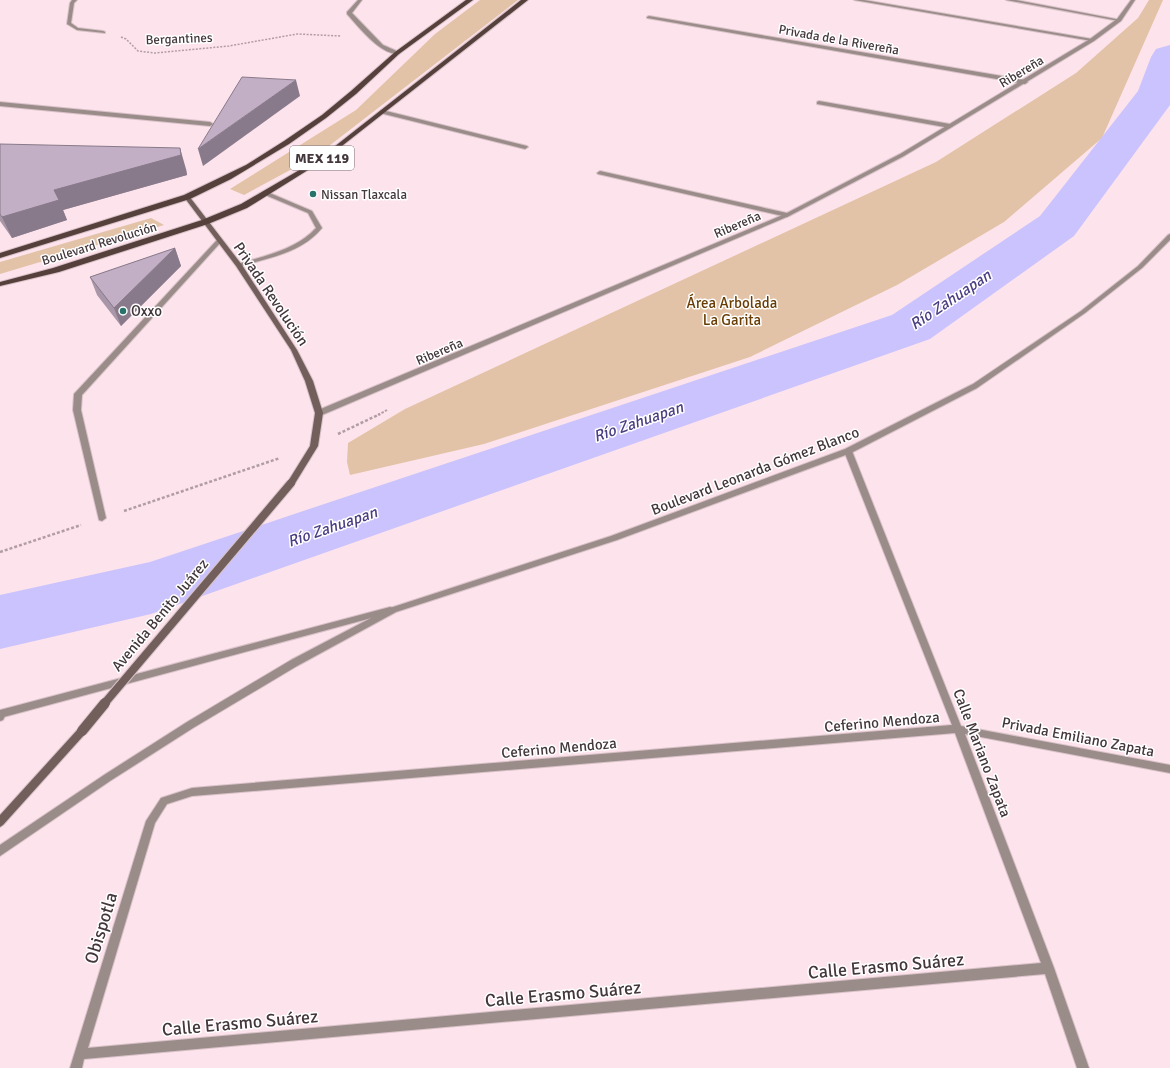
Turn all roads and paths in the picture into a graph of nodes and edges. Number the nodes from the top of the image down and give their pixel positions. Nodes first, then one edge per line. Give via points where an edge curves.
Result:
1 (75, 0) edge
2 (360, 0) edge
3 (470, 0) edge
4 (525, 0) edge
5 (856, 0) edge
6 (1008, 0) edge
7 (1133, 0) edge
8 (649, 17) dead end
9 (1119, 20) junction
10 (103, 32) joint
11 (297, 34) dead end
12 (1092, 40) junction
13 (397, 53) junction
14 (1025, 82) junction
15 (819, 102) dead end
16 (0, 104) edge
17 (382, 112) junction
18 (210, 124) dead end
19 (950, 126) junction
20 (525, 147) dead end
21 (600, 173) dead end
22 (265, 193) junction
23 (188, 197) junction
24 (787, 215) junction
25 (205, 222) junction
26 (1170, 236) edge
27 (219, 241) junction
28 (0, 256) edge
29 (239, 265) junction
30 (0, 284) edge
31 (319, 413) junction
32 (314, 446) junction
33 (848, 451) junction
34 (102, 518) junction
35 (0, 552) edge
36 (393, 610) junction
37 (0, 715) edge
38 (958, 729) junction
39 (1170, 769) edge
40 (164, 801) joint
41 (0, 822) edge
42 (0, 851) edge
43 (1049, 968) junction
44 (80, 1054) junction
45 (76, 1068) edge
46 (1083, 1068) edge

1 - 10 street via 72,2 68,23 77,29
2 - 13 street via 349,13 381,46
3 - 13 main road, MEX 119
4 - 17 main road, MEX 119
5 - 12 street
6 - 9 street
7 - 9 street, Ribereña
8 - 14 street, Privada de la Rivereña
9 - 12 street, Ribereña
10 - 11 path, Bergantines via 126,39 138,51 156,53 229,46
12 - 14 street, Ribereña
13 - 23 main road, MEX 119 via 343,101 270,154
14 - 19 street, Ribereña
15 - 19 street
16 - 18 street
17 - 20 street
17 - 22 main road, MEX 119 via 322,159
19 - 24 street, Ribereña via 902,155
21 - 24 street
22 - 25 main road, MEX 119 via 244,206
22 - 29 street via 310,212 319,228 315,234 302,242
23 - 25 main road, Privada Revolución
23 - 28 main road, Boulevard Revolución / MEX 119
24 - 31 street, Ribereña
25 - 27 main road, Privada Revolución
25 - 30 main road, Boulevard Revolución / MEX 119 via 56,270
26 - 33 street, Boulevard Leonarda Gómez Blanco via 1140,267 1083,312 975,386
27 - 29 main road, Privada Revolución
27 - 34 street via 78,394 77,410
29 - 31 main road, Privada Revolución via 294,350 310,381
31 - 32 main road, Avenida Benito Juárez
32 - 34 path
32 - 41 main road, Avenida Benito Juárez, bridge via 290,483 82,731
33 - 36 street, Boulevard Leonarda Gómez Blanco via 614,538
33 - 38 street, Calle Mariano Zapata
34 - 35 path
36 - 37 street
36 - 42 street via 294,663 190,725
38 - 39 street, Privada Emiliano Zapata
38 - 40 street, Ceferino Mendoza via 192,792
38 - 43 street, Calle Mariano Zapata
40 - 44 street, Obispotla via 151,820
43 - 44 street, Calle Erasmo Suárez
43 - 46 street, Calle Mariano Zapata
44 - 45 street, Obispotla

